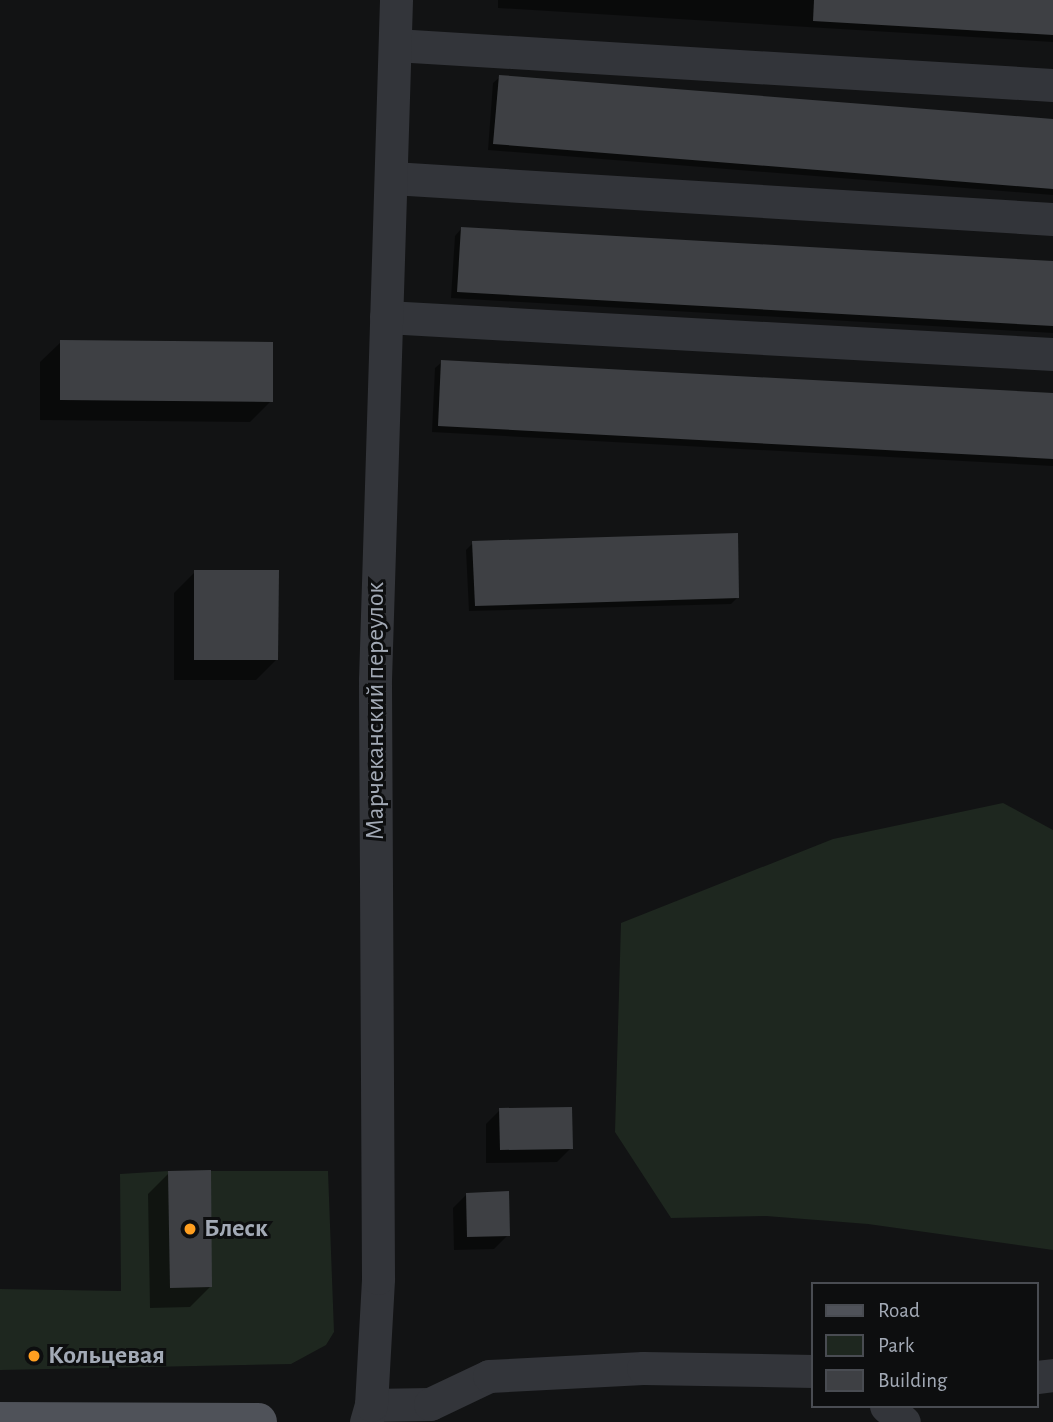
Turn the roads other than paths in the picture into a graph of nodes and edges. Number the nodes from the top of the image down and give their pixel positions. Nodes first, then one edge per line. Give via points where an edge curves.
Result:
1 (396, 0) edge
2 (395, 45) junction
3 (1053, 85) edge
4 (392, 178) junction
5 (1053, 219) edge
6 (386, 317) junction
7 (1053, 354) edge
8 (811, 1371) edge
9 (888, 1408) edge
10 (369, 1413) edge
11 (0, 1421) edge
12 (57, 1421) edge
13 (258, 1422) edge
14 (904, 1422) edge

1 - 2 street, Марчеканский переулок
2 - 3 street
2 - 4 street, Марчеканский переулок
4 - 5 street
4 - 6 street, Марчеканский переулок
6 - 7 street
6 - 10 street, Марчеканский переулок via 375,652 379,1147
8 - 10 street via 643,1368 489,1376 430,1404
9 - 14 street
11 - 12 main road
12 - 13 main road

